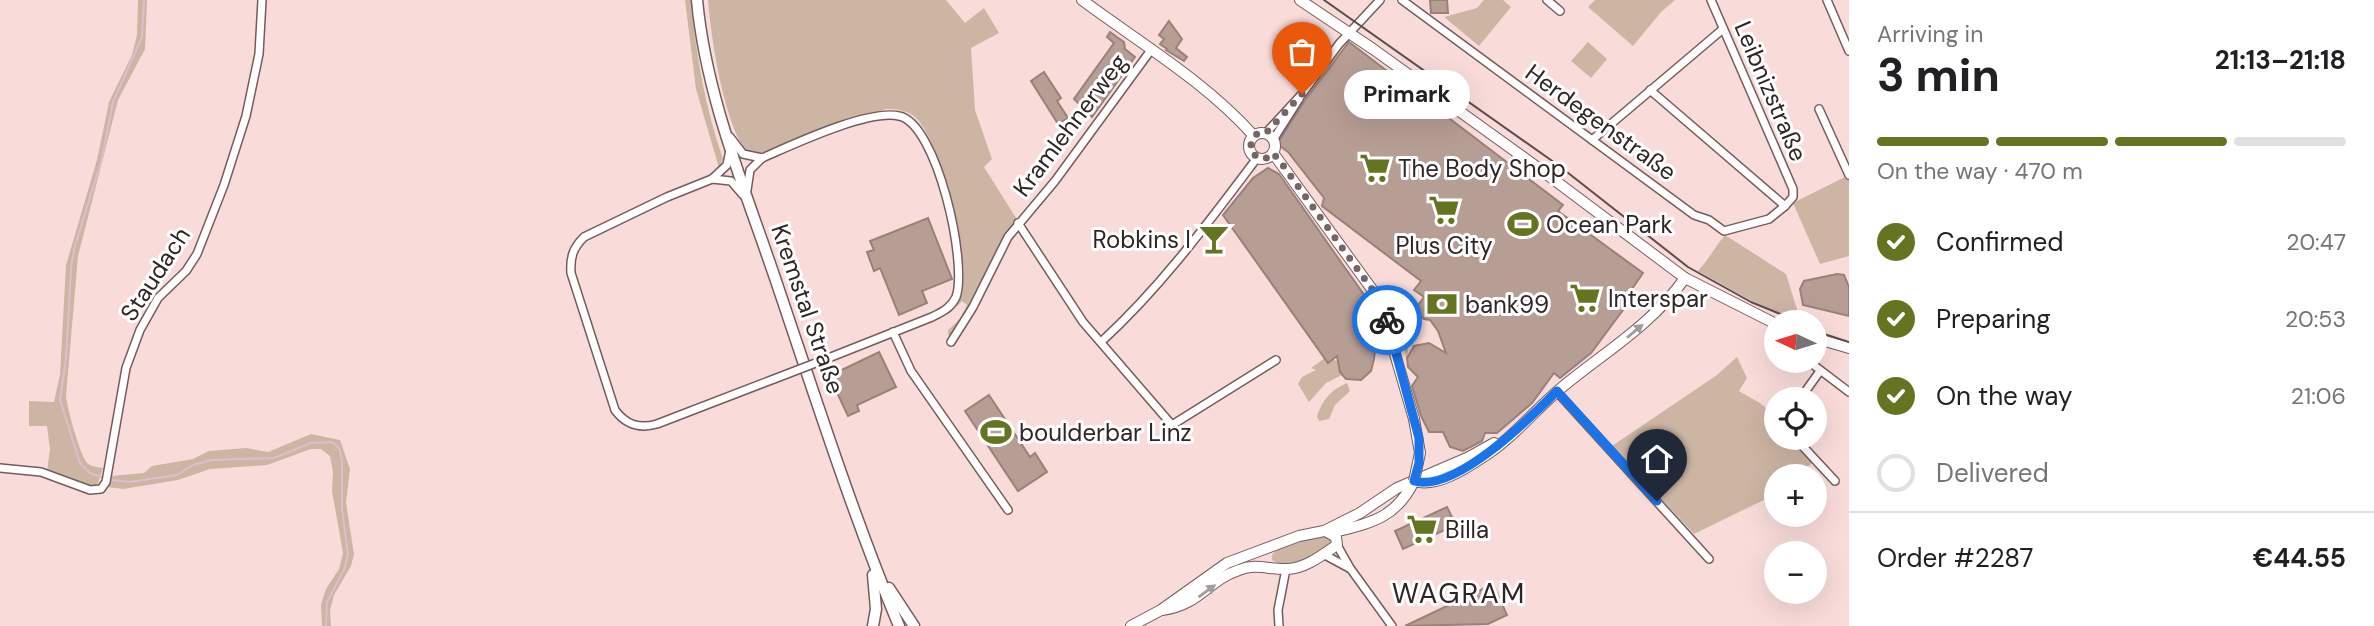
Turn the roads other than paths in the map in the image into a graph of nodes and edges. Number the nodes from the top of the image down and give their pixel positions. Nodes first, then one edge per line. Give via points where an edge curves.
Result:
1 (262, 0) edge
2 (697, 0) edge
3 (1082, 0) edge
4 (1300, 0) edge
5 (1380, 0) edge
6 (1402, 0) edge
7 (1547, 0) edge
8 (1711, 0) edge
9 (1827, 0) edge
10 (1560, 11) dead end
11 (1723, 29) junction
12 (1349, 32) junction
13 (1151, 50) junction
14 (1849, 51) edge
15 (1650, 90) junction
16 (1819, 109) dead end
17 (725, 129) junction
18 (1254, 136) junction
19 (1269, 137) junction
20 (1592, 140) junction
21 (730, 146) junction
22 (1273, 153) junction
23 (762, 158) junction
24 (1257, 158) junction
25 (1849, 175) edge
26 (712, 179) junction
27 (747, 196) junction
28 (1785, 206) junction
29 (751, 209) junction
30 (1018, 223) junction
31 (1685, 278) junction
32 (1764, 321) edge
33 (893, 332) junction
34 (951, 342) dead end
35 (1101, 342) junction
36 (1827, 342) edge
37 (1849, 348) edge
38 (1276, 360) dead end
39 (1823, 373) edge
40 (1557, 391) junction
41 (1849, 392) edge
42 (1510, 435) junction
43 (1806, 450) edge
44 (0, 468) edge
45 (1414, 481) junction
46 (1835, 481) dead end
47 (1008, 510) dead end
48 (1352, 530) junction
49 (1327, 532) junction
50 (1337, 544) junction
51 (1269, 548) junction
52 (1323, 554) junction
53 (1709, 559) dead end
54 (873, 560) junction
55 (1273, 568) junction
56 (1350, 568) junction
57 (1286, 569) junction
58 (1161, 610) junction
59 (873, 626) edge
60 (899, 626) edge
61 (915, 626) edge
62 (1131, 626) edge
63 (1279, 626) edge
64 (1392, 626) edge

1 - 44 street, Staudach via 259,54 228,173 197,254 158,298 140,330 126,368 107,480 101,489 90,490 51,474
2 - 17 main road, Kremstal Straße via 708,69
3 - 13 street
4 - 12 street
5 - 12 street
6 - 20 street, Herdegenstraße
7 - 10 street
8 - 11 street, Leibnizstraße
9 - 14 street
11 - 15 street
11 - 28 street, Leibnizstraße via 1793,188 1793,197
12 - 19 street
12 - 31 street
13 - 18 street via 1217,100
13 - 30 street, Kramlehnerweg via 1055,181
15 - 20 street
15 - 28 street
16 - 25 street
17 - 21 main road, Kremstal Straße
17 - 23 street via 743,155
18 - 19 street
18 - 24 street via 1250,148
19 - 22 street
20 - 28 street, Herdegenstraße via 1724,232 1769,219
21 - 26 street via 727,165
21 - 27 main road, Kremstal Straße
22 - 24 street
22 - 45 street, bridge via 1368,283 1385,314 1419,438
23 - 27 street via 750,170
23 - 33 street via 874,117 902,116 918,128 944,188 958,289 944,311
24 - 35 street via 1170,272
26 - 29 street via 731,181
26 - 33 street, bridge via 584,237 571,256 575,286 615,410 628,423 657,424
27 - 29 main road, Kremstal Straße
29 - 54 main road, Kremstal Straße
30 - 34 street, Kramlehnerweg
30 - 35 street, Kramlehnerweg
31 - 32 street
40 -> 31 street via 1652,316
33 - 47 street via 911,371
35 - 38 street, Kramlehnerweg via 1172,425
36 - 37 street
39 - 41 street
40 - 42 street
40 - 53 street
42 - 45 street via 1482,458 1437,481
42 - 49 street via 1396,488
43 - 46 street
45 - 48 street via 1392,511
48 - 49 street
48 - 50 street
49 - 50 street
49 - 51 street via 1299,536
50 - 52 street
50 - 56 street
51 - 55 street via 1267,557
51 - 58 street via 1227,563
52 - 56 street
52 - 57 street
54 - 59 main road
54 - 60 main road, Kremstal Straße
54 - 61 main road
55 - 57 street
58 -> 55 street via 1188,604 1235,571 1252,566
56 - 64 street
57 - 63 street
58 - 62 street

